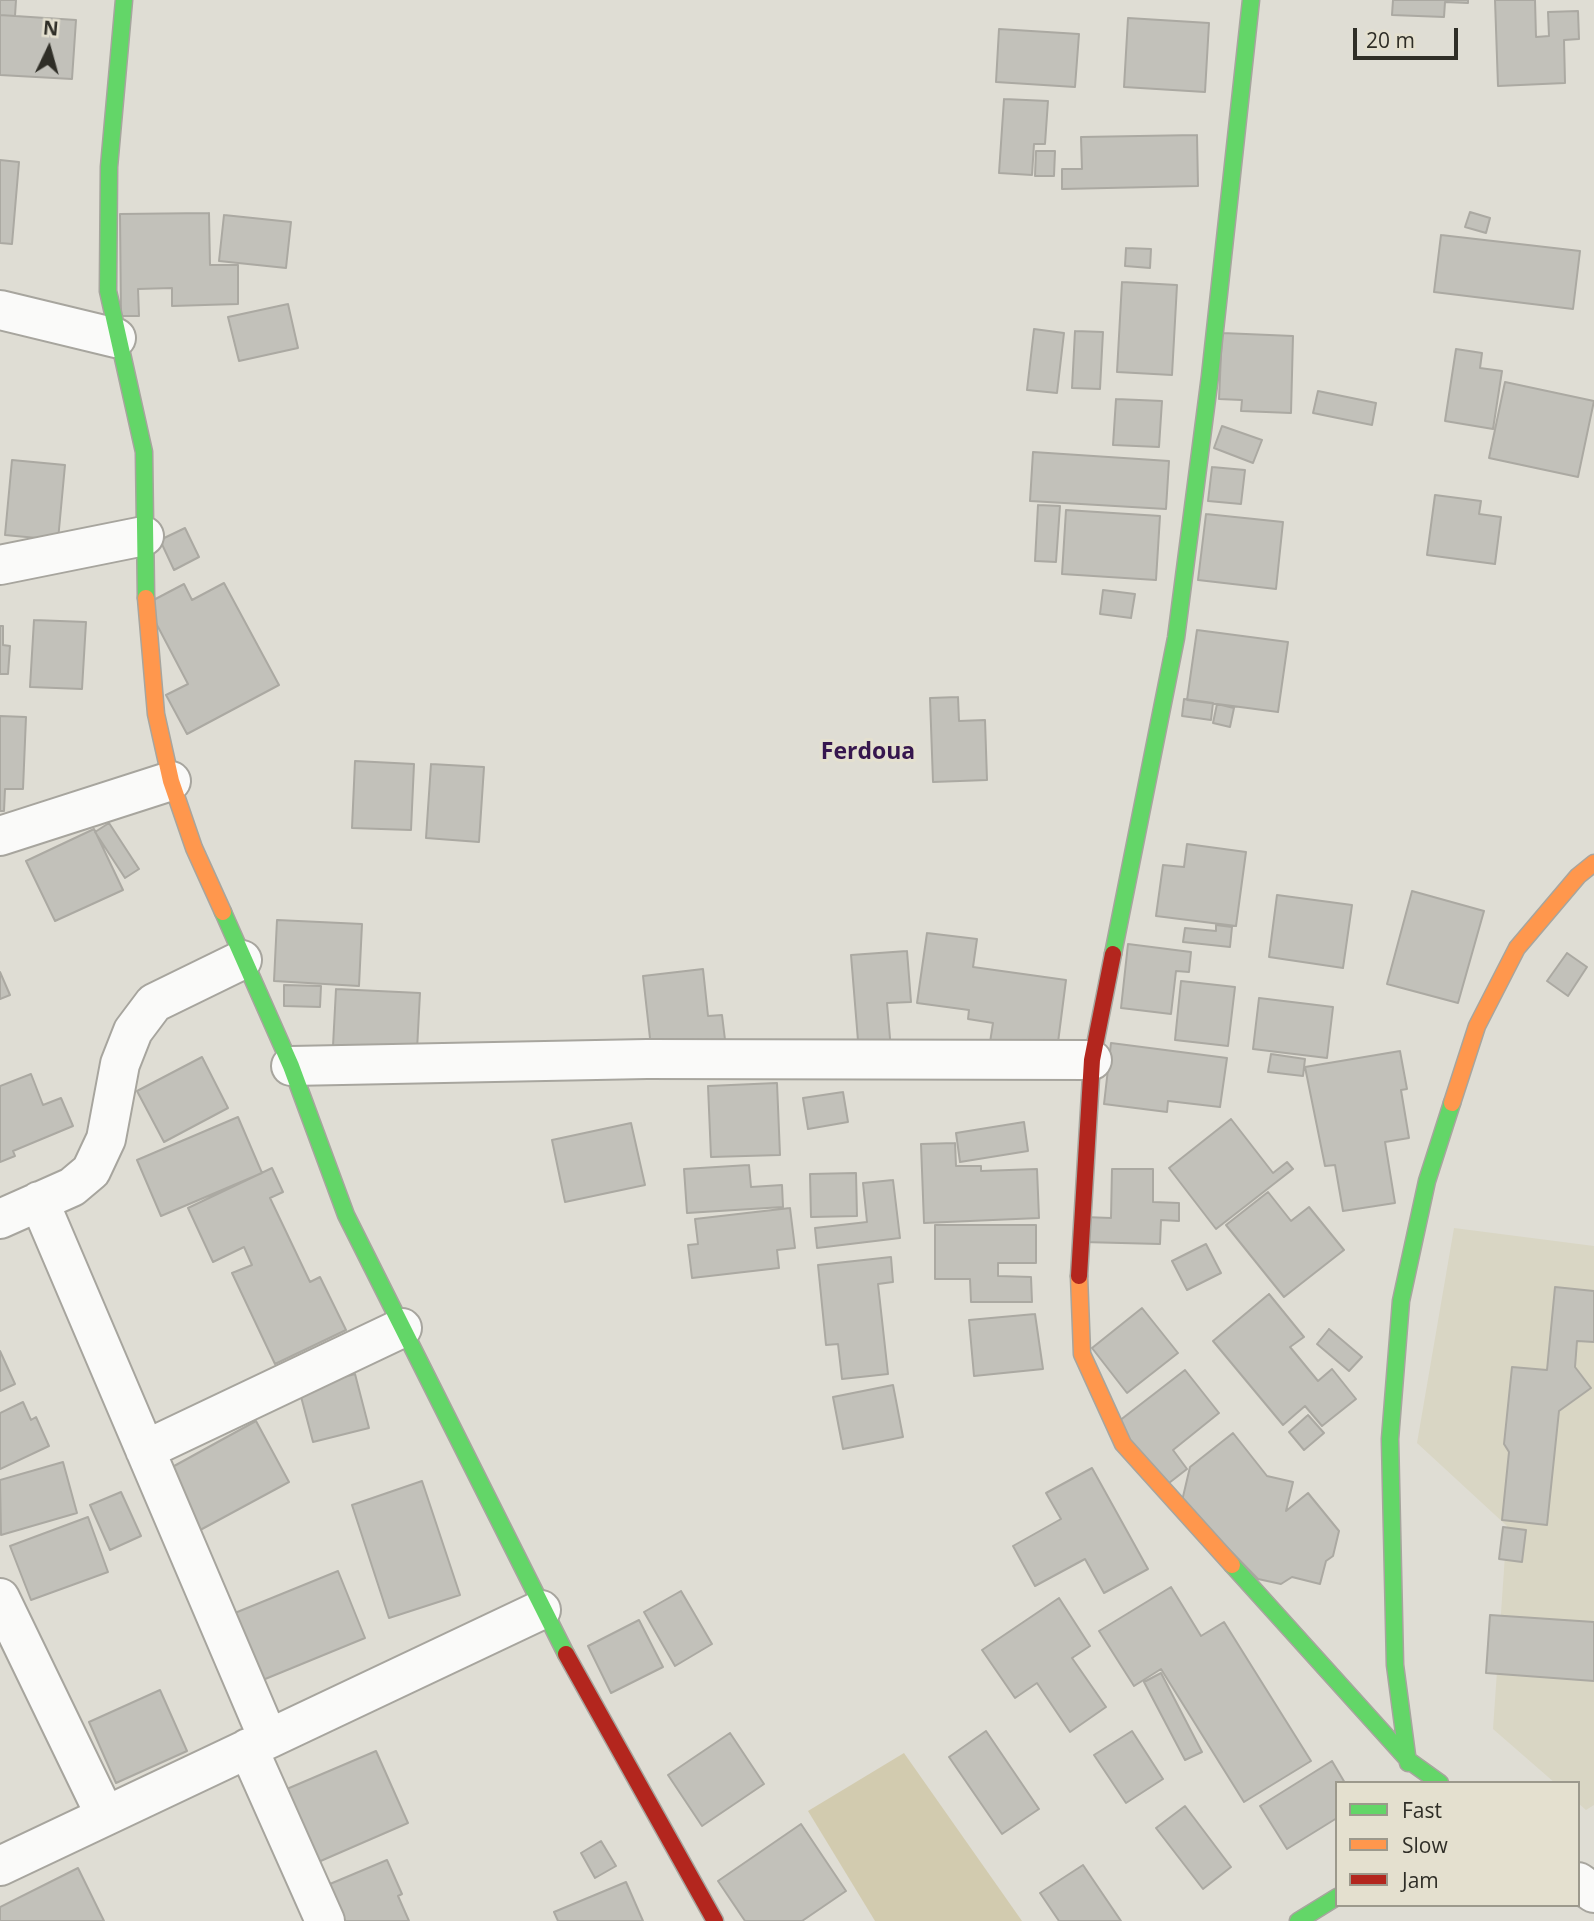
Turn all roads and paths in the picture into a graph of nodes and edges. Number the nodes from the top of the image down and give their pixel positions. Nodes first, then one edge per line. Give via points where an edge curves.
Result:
1 (124, 0) edge
2 (1251, 0) edge
3 (0, 310) edge
4 (116, 338) junction
5 (144, 536) junction
6 (0, 565) edge
7 (171, 781) junction
8 (0, 836) edge
9 (1594, 863) edge
10 (242, 960) junction
11 (1092, 1060) junction
12 (291, 1066) junction
13 (39, 1201) junction
14 (0, 1219) edge
15 (402, 1328) junction
16 (145, 1450) junction
17 (0, 1598) edge
18 (541, 1610) junction
19 (258, 1743) junction
20 (1408, 1760) junction
21 (1407, 1781) edge
22 (1437, 1781) edge
23 (105, 1815) junction
24 (0, 1866) edge
25 (1335, 1898) edge
26 (326, 1921) edge
27 (715, 1921) edge
28 (1298, 1921) edge

1 - 4 street via 109,167 108,290
2 - 11 street via 1176,638
3 - 4 street
4 - 5 street via 144,453
5 - 6 street
5 - 7 street via 156,715
7 - 8 street
7 - 10 street
9 - 20 street via 1517,948 1477,1026 1426,1181 1401,1301 1391,1452 1395,1665
10 - 12 street
10 - 13 street via 154,1003 133,1031 120,1064 106,1139 91,1171 72,1187
11 - 12 street via 647,1059
11 - 20 street via 1078,1285 1082,1354 1099,1394 1123,1444
12 - 15 street via 346,1215
13 - 14 street
13 - 16 street
15 - 16 street
15 - 18 street
16 - 19 street
17 - 23 street
18 - 19 street
18 - 27 street
19 - 23 street
19 - 26 street
20 - 21 street
20 - 22 street
23 - 24 street
25 - 28 street

